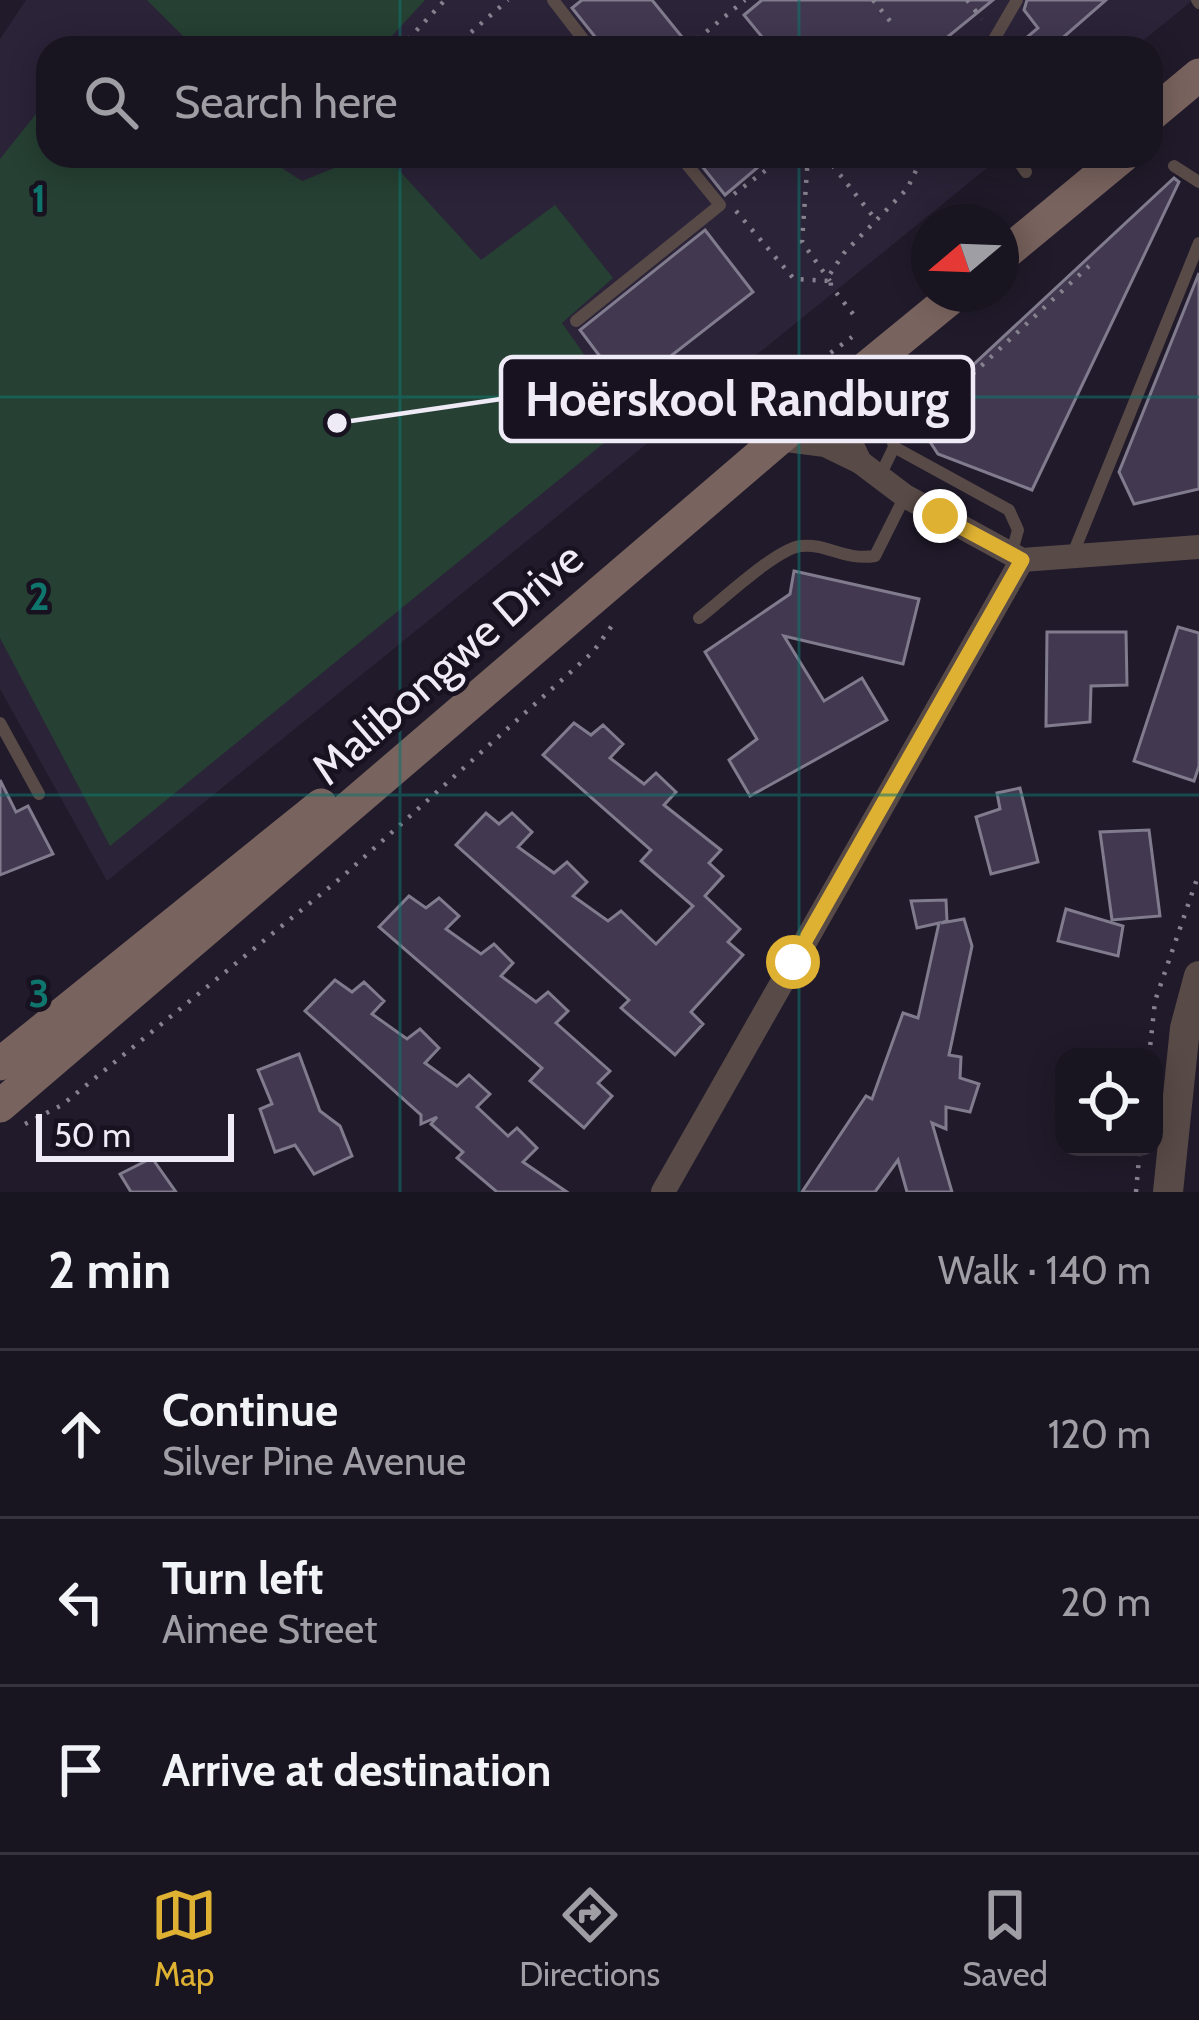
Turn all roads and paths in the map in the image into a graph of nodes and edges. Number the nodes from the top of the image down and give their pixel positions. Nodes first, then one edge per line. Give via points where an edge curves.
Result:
1 (446, 0) edge
2 (508, 0) edge
3 (553, 0) edge
4 (745, 0) edge
5 (873, 0) edge
6 (1017, 0) edge
7 (890, 21) dead end
8 (412, 36) edge
9 (468, 36) edge
10 (581, 36) edge
11 (701, 36) edge
12 (995, 36) edge
13 (1199, 75) edge
14 (1199, 93) edge
15 (1163, 105) edge
16 (1163, 123) edge
17 (1174, 166) dead end
18 (690, 168) edge
19 (769, 168) edge
20 (807, 168) edge
21 (835, 168) edge
22 (917, 168) edge
23 (1023, 168) edge
24 (1088, 168) edge
25 (1109, 168) edge
26 (1026, 172) dead end
27 (1199, 182) edge
28 (720, 205) junction
29 (876, 220) junction
30 (1019, 225) edge
31 (1019, 242) edge
32 (1199, 243) edge
33 (1089, 266) dead end
34 (830, 281) junction
35 (914, 312) edge
36 (930, 312) edge
37 (853, 314) dead end
38 (576, 321) dead end
39 (852, 338) dead end
40 (836, 378) junction
41 (884, 406) dead end
42 (779, 439) junction
43 (893, 442) junction
44 (869, 470) junction
45 (905, 496) junction
46 (1199, 547) edge
47 (1016, 558) junction
48 (1072, 558) junction
49 (700, 618) dead end
50 (617, 619) dead end
51 (0, 723) edge
52 (39, 794) dead end
53 (1199, 976) edge
54 (1192, 1028) edge
55 (0, 1064) edge
56 (8, 1116) edge
57 (1139, 1156) edge
58 (663, 1192) edge
59 (1136, 1192) edge
60 (1168, 1192) edge

1 - 8 path
2 - 9 path
3 - 10 lane
4 - 11 path
5 - 7 path
6 - 12 lane
13 - 15 main road
14 - 16 main road
17 - 27 lane
18 - 28 lane
19 - 28 path
20 - 34 path via 802,242
21 - 29 path
22 - 29 path
23 - 26 lane
24 - 30 main road
25 - 31 main road
28 - 34 path via 746,218 794,279
28 - 38 lane
29 - 34 path
32 - 48 lane
33 - 43 path
34 - 37 path
35 - 55 main road, Malibongwe Drive
36 - 40 main road, Malibongwe Drive
39 - 40 path via 825,357
40 - 42 main road, Malibongwe Drive
40 - 44 street via 842,425
41 - 43 lane
42 - 44 street via 825,446
42 - 56 main road, Malibongwe Drive
43 - 44 lane
43 - 47 lane via 1009,510 1018,530
44 - 45 street
45 - 47 street
45 - 49 lane via 875,556 790,550
46 - 48 street
47 - 48 street
47 - 58 street
50 - 56 path via 593,652 342,877 62,1105
51 - 52 lane
53 - 54 street
54 - 60 street
57 - 59 path

